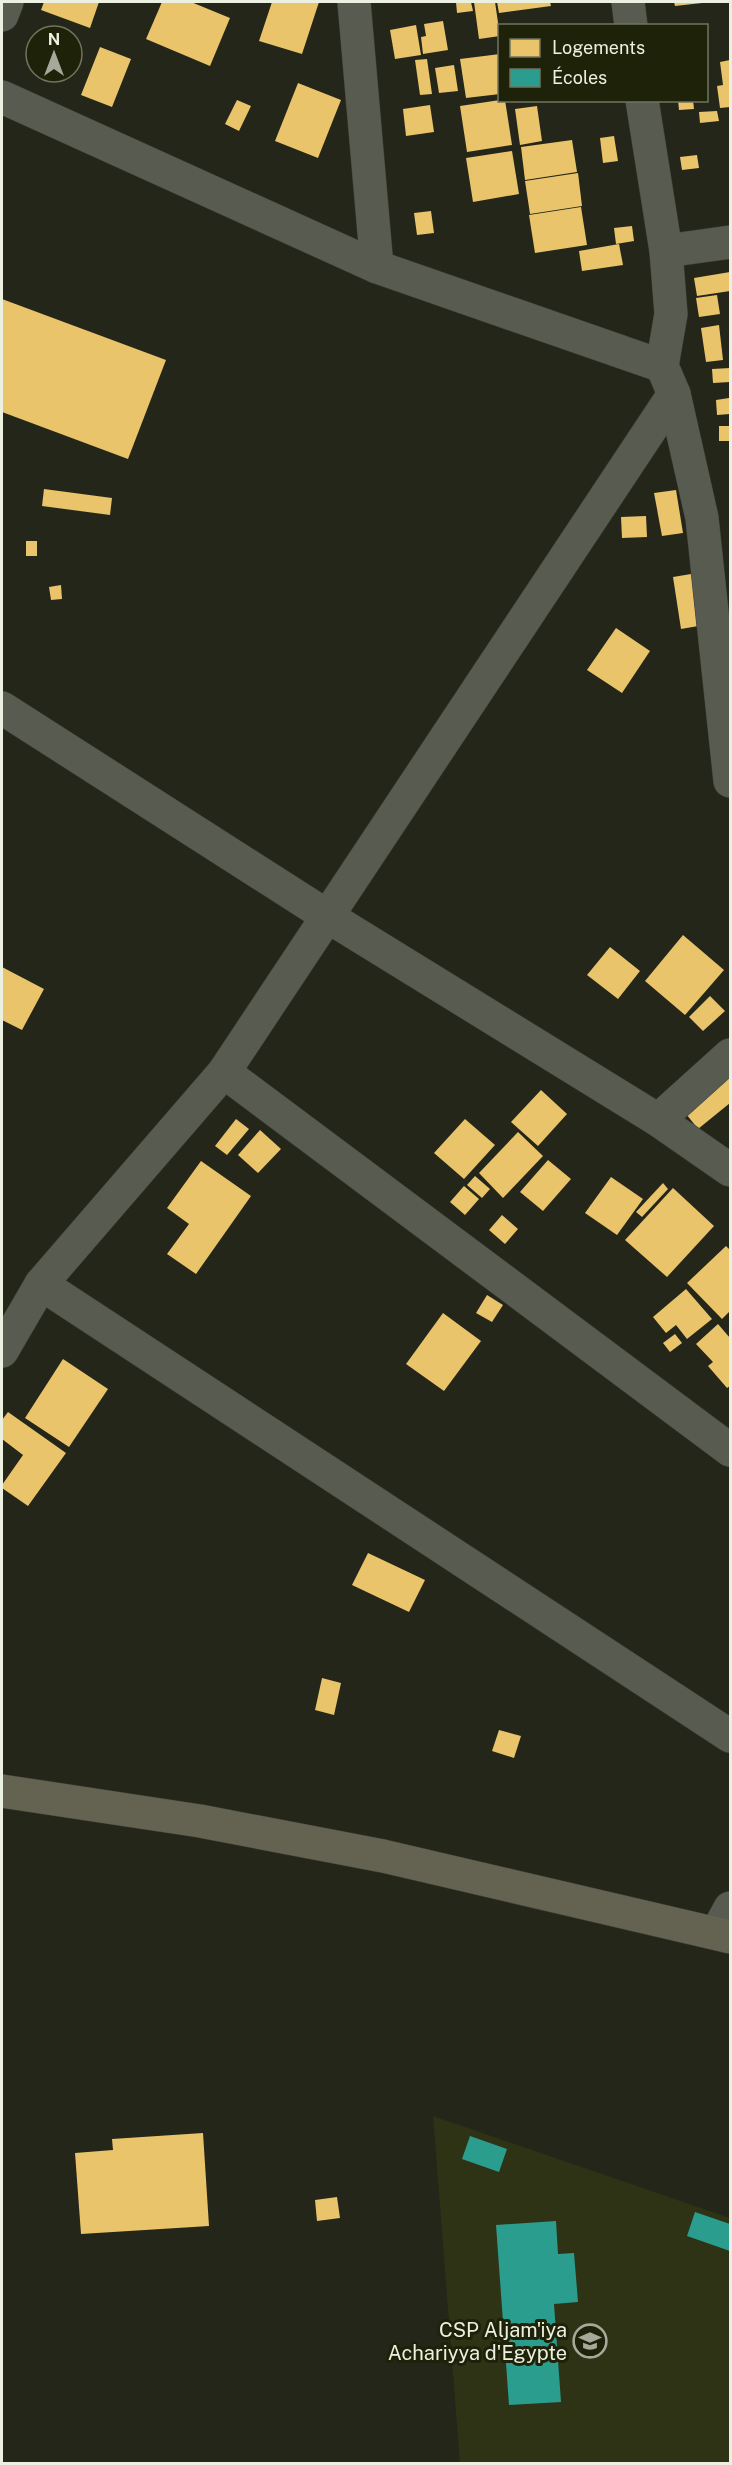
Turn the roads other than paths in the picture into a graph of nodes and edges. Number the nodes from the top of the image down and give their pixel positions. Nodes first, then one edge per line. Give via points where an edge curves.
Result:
1 (7, 2) edge
2 (354, 2) edge
3 (628, 2) edge
4 (2, 15) edge
5 (631, 24) edge
6 (2, 97) edge
7 (642, 102) edge
8 (730, 242) edge
9 (666, 250) junction
10 (377, 267) junction
11 (668, 380) junction
12 (2, 708) edge
13 (730, 781) edge
14 (327, 916) junction
15 (730, 1055) edge
16 (224, 1072) junction
17 (658, 1120) junction
18 (730, 1170) edge
19 (41, 1284) junction
20 (2, 1351) edge
21 (730, 1450) edge
22 (730, 1736) edge
23 (2, 1791) edge
24 (726, 1926) edge

1 - 4 street
2 - 10 street
3 - 5 street
6 - 10 street
7 - 9 street
8 - 9 street
9 - 11 street via 671,314
10 - 11 street
11 - 13 street via 702,518
11 - 14 street
12 - 14 street
14 - 16 street
14 - 17 street
15 - 17 street
16 - 19 street
16 - 21 street
17 - 18 street
19 - 20 street
19 - 22 street
23 - 24 highway via 200,1821

